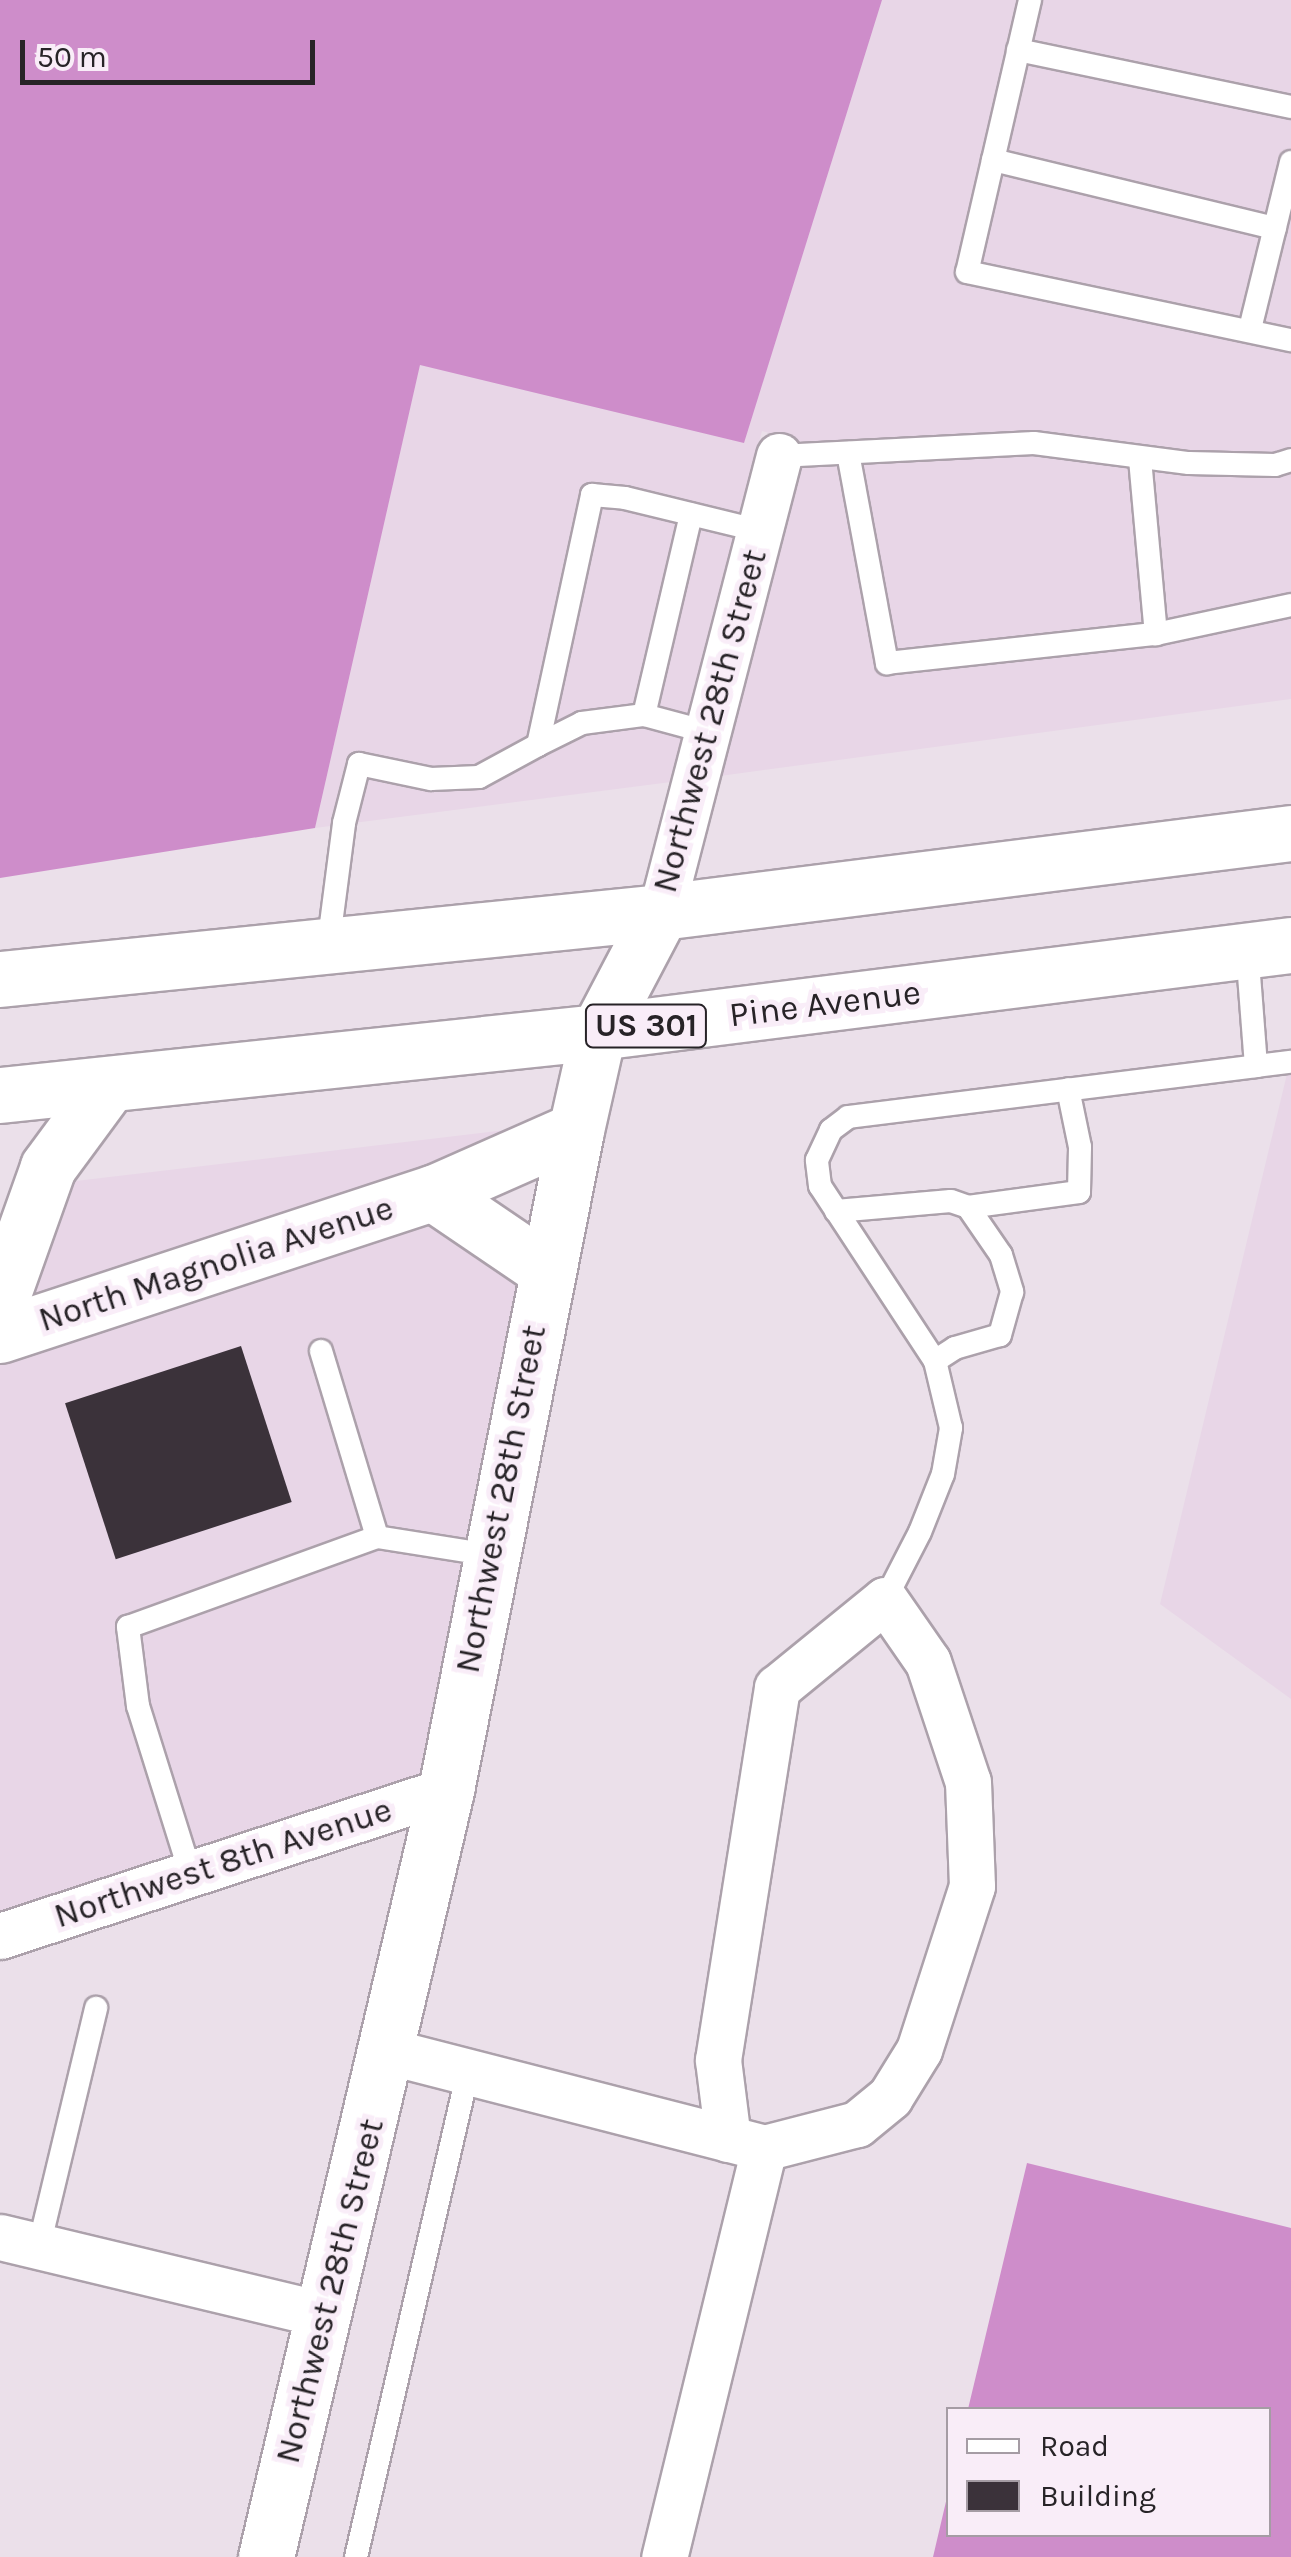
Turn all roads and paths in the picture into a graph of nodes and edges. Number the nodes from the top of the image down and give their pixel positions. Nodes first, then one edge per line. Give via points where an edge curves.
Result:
1 (1030, 0) edge
2 (1018, 50) junction
3 (1291, 107) edge
4 (993, 160) junction
5 (1291, 162) edge
6 (1275, 228) junction
7 (1250, 329) junction
8 (1291, 340) edge
9 (848, 452) junction
10 (779, 456) joint
11 (1140, 459) junction
12 (1291, 460) edge
13 (691, 514) junction
14 (760, 530) junction
15 (1291, 604) edge
16 (1156, 634) junction
17 (644, 716) junction
18 (707, 732) junction
19 (538, 745) junction
20 (1291, 833) edge
21 (661, 912) junction
22 (328, 947) junction
23 (1269, 948) edge
24 (0, 980) edge
25 (598, 1032) junction
26 (1291, 1062) edge
27 (1256, 1066) junction
28 (106, 1086) junction
29 (1068, 1089) junction
30 (0, 1095) edge
31 (576, 1130) junction
32 (433, 1193) junction
33 (968, 1207) junction
34 (836, 1211) junction
35 (545, 1269) junction
36 (0, 1302) edge
37 (0, 1335) edge
38 (320, 1350) dead end
39 (935, 1361) junction
40 (377, 1538) junction
41 (491, 1555) junction
42 (885, 1600) junction
43 (446, 1790) junction
44 (190, 1875) junction
45 (0, 1936) edge
46 (96, 2008) dead end
47 (387, 2051) junction
48 (468, 2072) junction
49 (746, 2144) junction
50 (19, 2242) edge
51 (324, 2315) junction
52 (266, 2557) edge
53 (356, 2557) edge
54 (664, 2557) edge

1 - 2 lane
2 - 3 lane
2 - 4 lane
4 - 6 lane
4 - 7 lane via 967,272
5 - 6 lane
6 - 7 lane
7 - 8 lane
9 - 10 lane
9 - 11 lane via 1034,444
9 - 16 lane via 887,663
10 - 14 street, Northwest 28th Street
11 - 12 lane via 1275,465
11 - 16 lane
13 - 14 lane
13 - 17 lane
13 - 19 lane via 592,495
14 - 18 street, Northwest 28th Street
15 - 16 lane
17 - 18 lane
17 - 19 lane via 582,724
18 - 21 street, Northwest 28th Street
19 - 22 lane via 479,777 431,779 359,764
20 - 21 main road
21 - 22 main road
21 - 25 main road, Northwest 28th Street
22 - 24 main road
23 - 25 main road, Pine Avenue / US 301
23 - 27 lane
25 - 28 main road, Pine Avenue / US 301
25 - 31 main road, Northwest 28th Street
26 - 27 lane
27 - 29 lane
28 - 30 main road, Pine Avenue / US 301
28 - 36 main road via 48,1167
29 - 33 lane via 1080,1146 1079,1192
29 - 34 lane via 848,1117 831,1130 817,1160 820,1186
31 - 32 main road, North Magnolia Avenue
31 - 35 main road, Northwest 28th Street
32 - 35 main road, North Magnolia Avenue
32 - 37 main road, North Magnolia Avenue
33 - 34 lane via 951,1202
33 - 39 lane via 1002,1255 1012,1292 1000,1335
34 - 39 lane
35 - 41 main road, Northwest 28th Street
38 - 40 lane
39 - 42 lane via 951,1428 942,1474
40 - 41 lane
40 - 44 lane via 128,1628 138,1706
41 - 43 main road, Northwest 28th Street
42 - 49 street via 778,1688 718,2060
42 - 49 street via 928,1662 968,1782 972,1886 919,2050 890,2097 857,2124
43 - 44 street, Northwest 8th Avenue
43 - 47 main road, Northwest 28th Street
44 - 45 street, Northwest 8th Avenue
46 - 50 lane
47 - 48 street
47 - 51 main road, Northwest 28th Street
48 - 49 street
48 - 53 lane
49 - 54 street
50 - 51 street
51 - 52 main road, Northwest 28th Street

